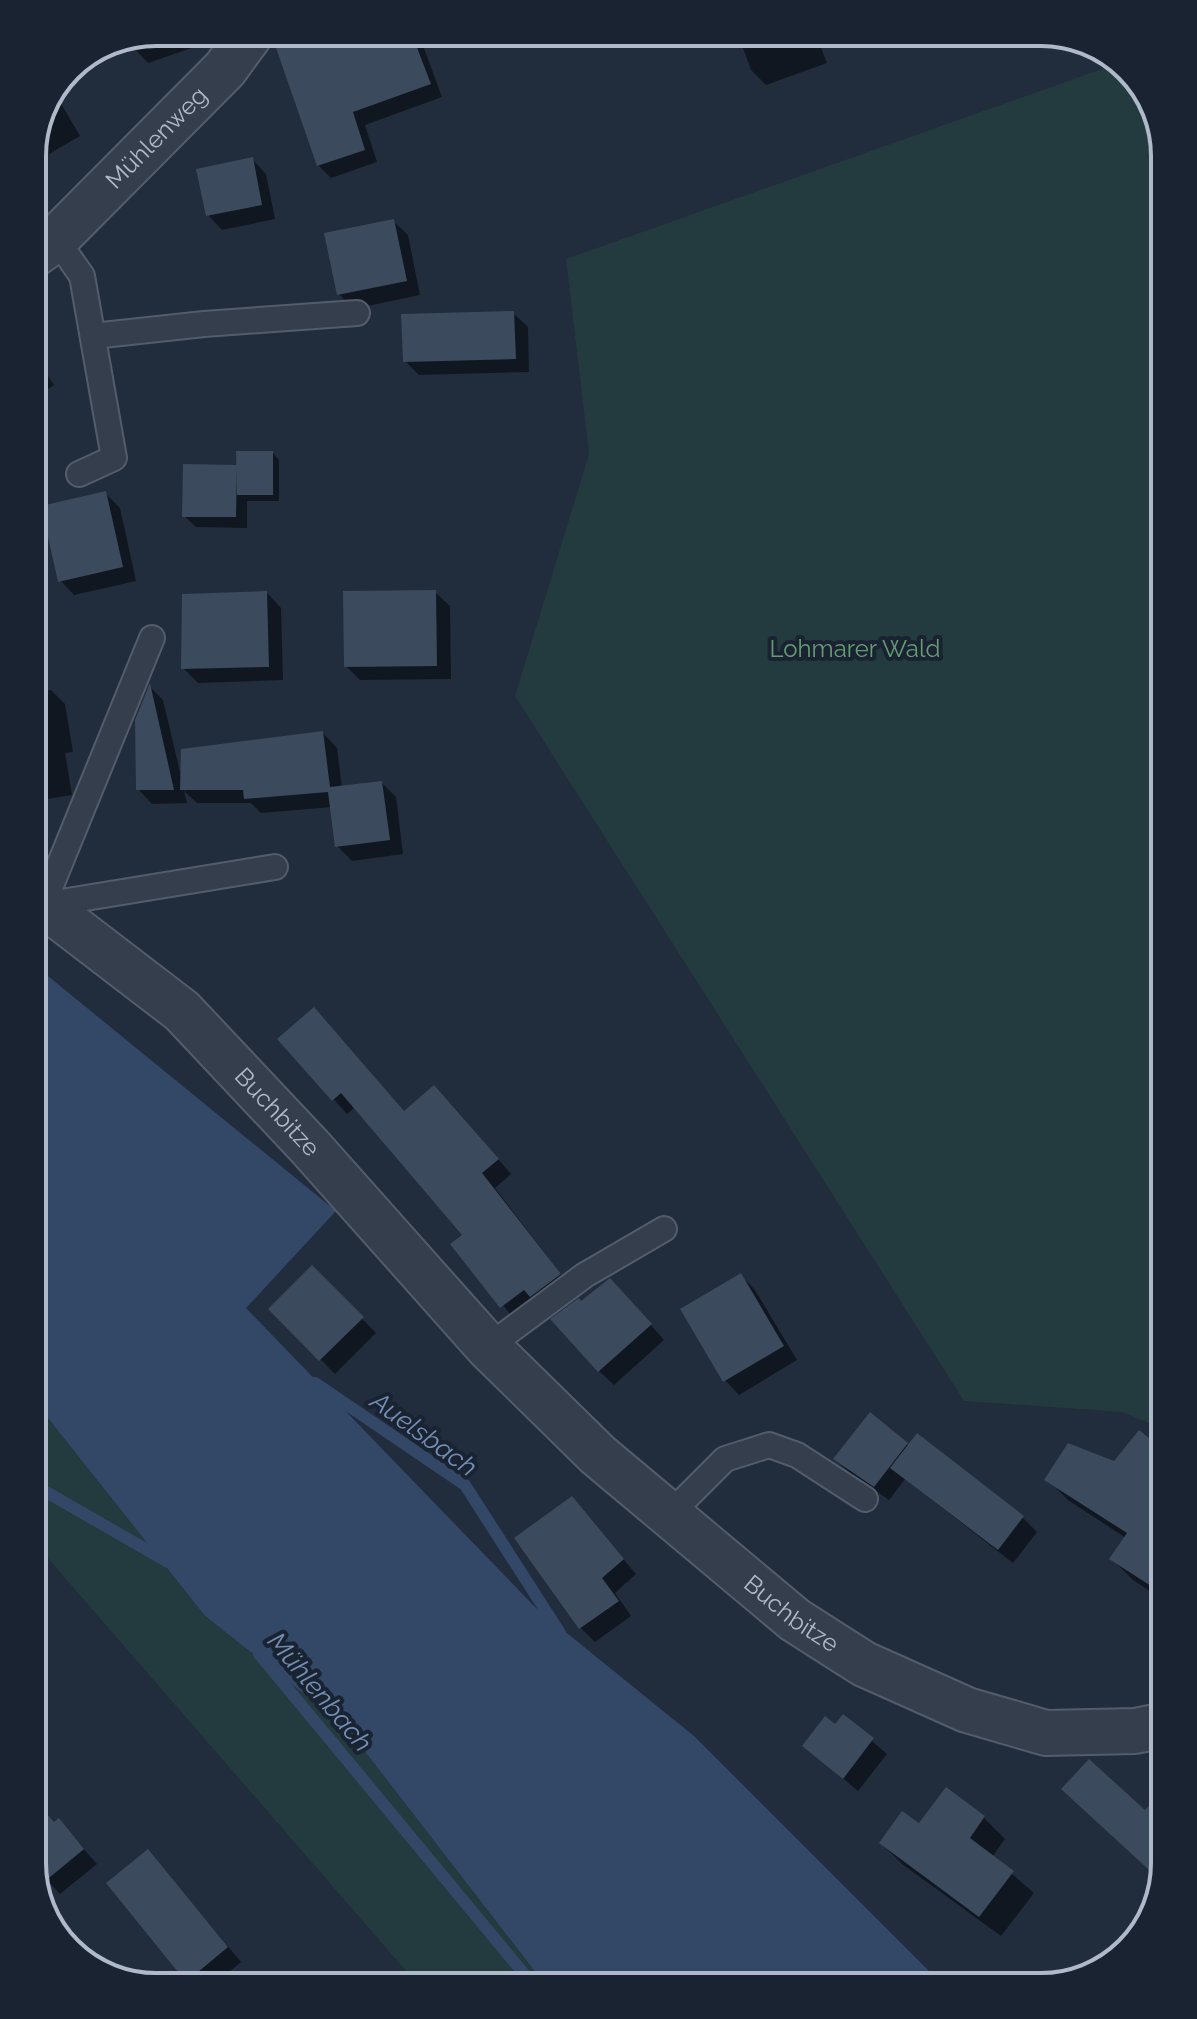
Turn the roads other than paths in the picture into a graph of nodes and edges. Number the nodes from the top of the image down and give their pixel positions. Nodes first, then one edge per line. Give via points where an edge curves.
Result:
1 (242, 46) edge
2 (46, 246) edge
3 (46, 249) edge
4 (357, 313) dead end
5 (93, 336) junction
6 (79, 474) dead end
7 (152, 638) dead end
8 (275, 867) dead end
9 (46, 882) edge
10 (46, 899) edge
11 (46, 906) edge
12 (664, 1229) dead end
13 (488, 1347) junction
14 (865, 1499) dead end
15 (670, 1514) junction
16 (1151, 1728) edge

1 - 2 street, Mühlenweg via 225,69
3 - 5 lane, Mühlenweg via 82,276
4 - 5 lane
5 - 6 lane, Mühlenweg via 114,458
7 - 9 lane
8 - 10 lane
11 - 13 street, Buchbitze via 182,1011
12 - 13 lane via 585,1275
13 - 15 street, Buchbitze via 598,1455
14 - 15 lane via 797,1455 769,1445 725,1459
15 - 16 street, Buchbitze via 795,1620 864,1664 967,1710 1046,1733

